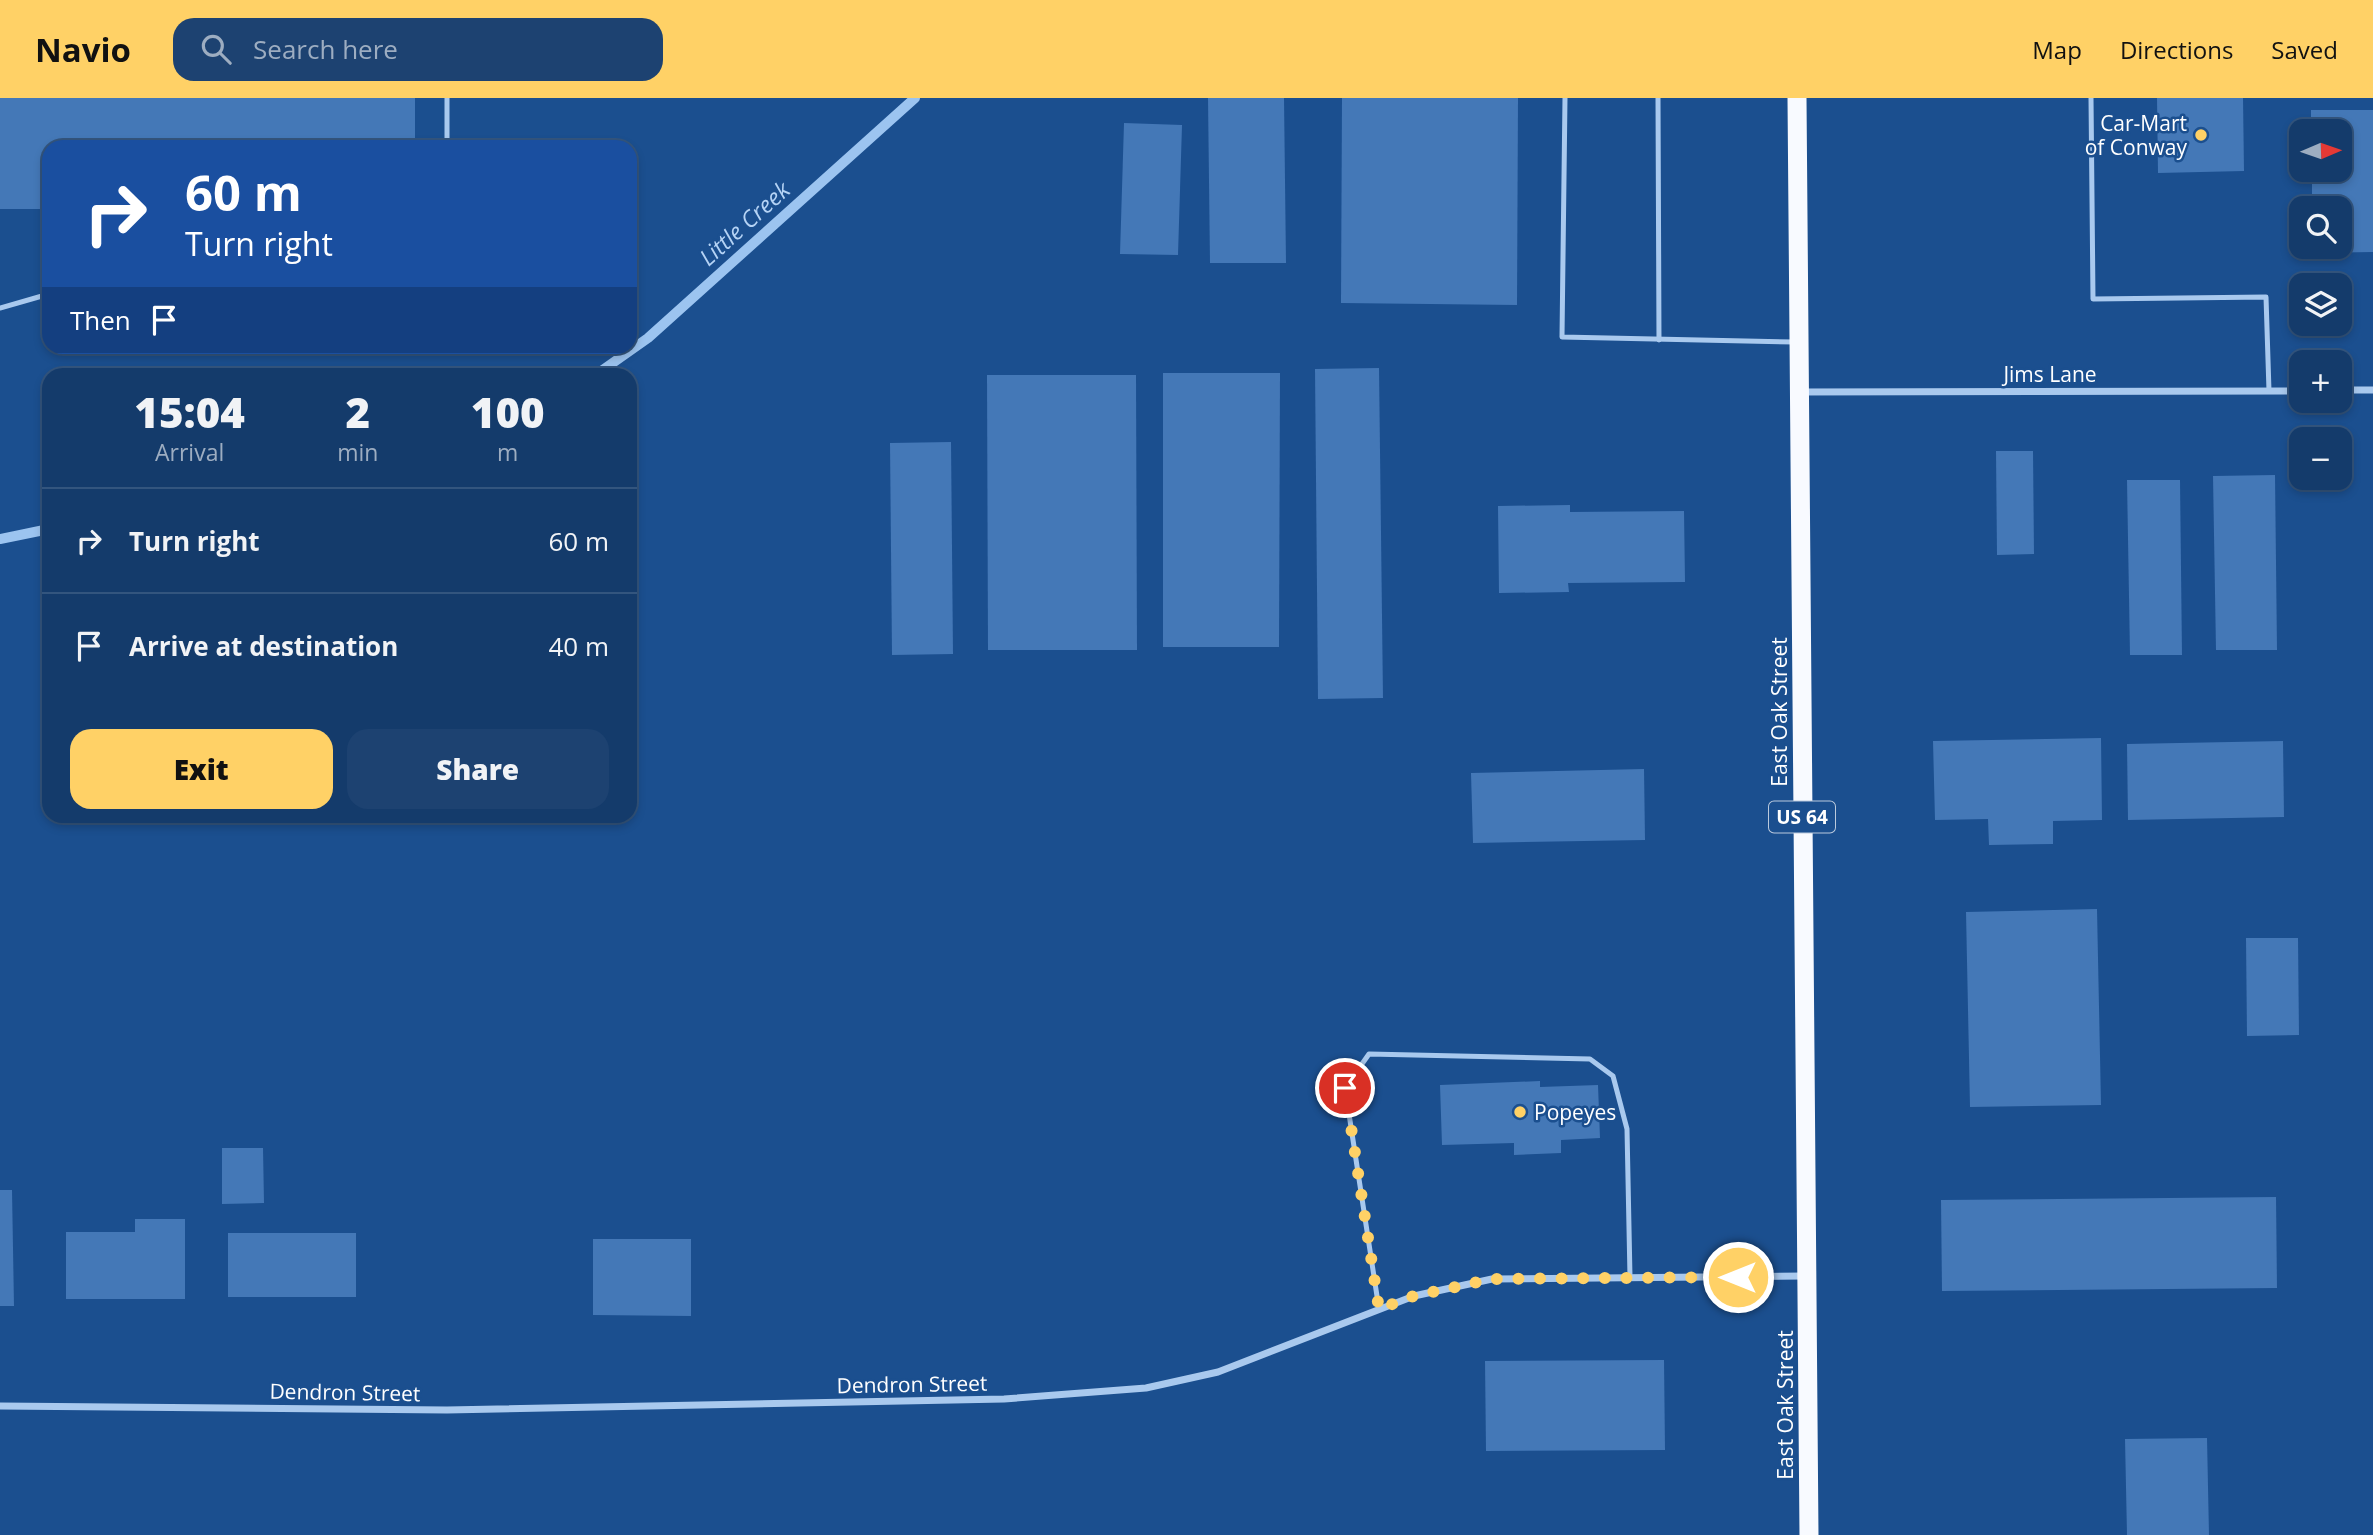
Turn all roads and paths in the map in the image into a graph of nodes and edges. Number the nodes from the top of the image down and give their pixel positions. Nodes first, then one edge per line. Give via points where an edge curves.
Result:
1 (447, 98) edge
2 (1565, 98) edge
3 (1658, 98) edge
4 (1797, 98) edge
5 (2091, 98) edge
6 (447, 140) edge
7 (42, 296) edge
8 (0, 308) edge
9 (1659, 340) junction
10 (1798, 342) junction
11 (2352, 390) edge
12 (2373, 390) edge
13 (1799, 391) junction
14 (2289, 391) edge
15 (2269, 392) junction
16 (1806, 1276) junction
17 (1630, 1277) junction
18 (1379, 1309) junction
19 (0, 1406) edge
20 (1808, 1535) edge

1 - 6 lane
2 - 9 lane via 1562,337
3 - 9 lane
4 - 10 highway, East Oak Street / US 64
5 - 15 lane via 2093,299 2266,297
7 - 8 lane
9 - 10 lane
10 - 13 highway, East Oak Street / US 64
11 - 12 street
13 - 15 street, Jims Lane
13 - 16 highway, East Oak Street / US 64
14 - 15 street, Jims Lane
16 - 17 street, Dendron Street
16 - 20 highway, East Oak Street / US 64
17 - 18 street, Dendron Street via 1492,1279 1414,1296
17 - 18 lane via 1627,1129 1613,1076 1590,1059 1369,1054 1345,1088
18 - 19 street, Dendron Street via 1218,1372 1146,1388 1004,1399 447,1410

